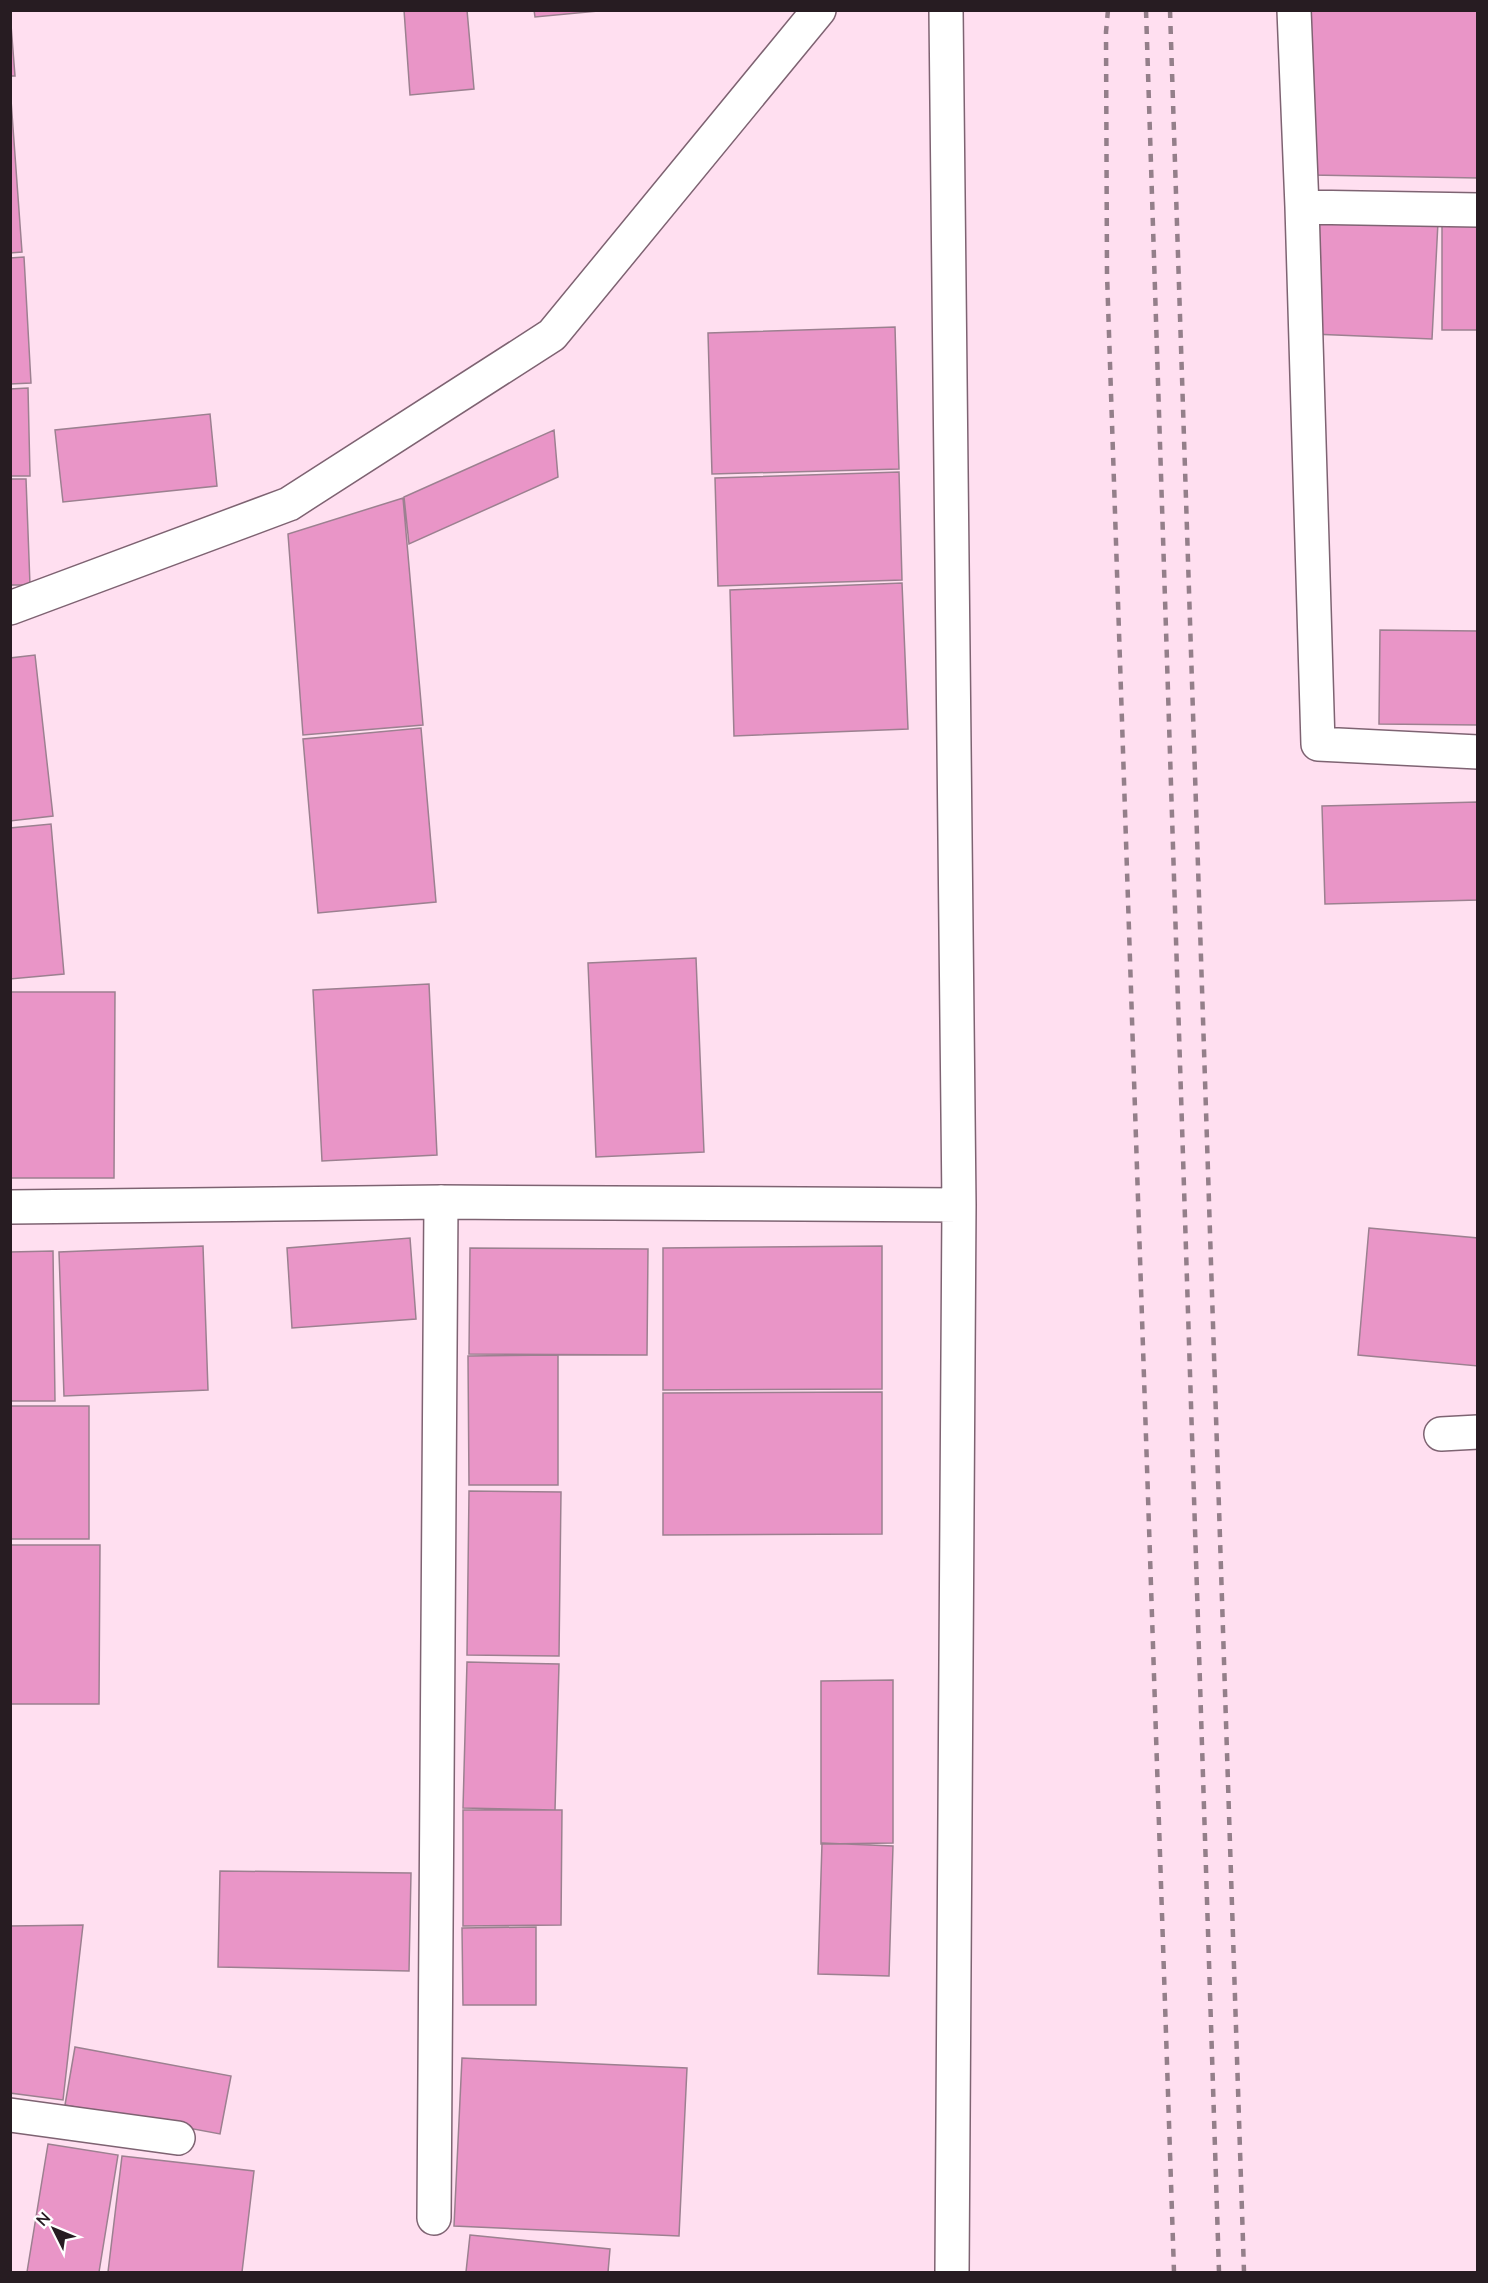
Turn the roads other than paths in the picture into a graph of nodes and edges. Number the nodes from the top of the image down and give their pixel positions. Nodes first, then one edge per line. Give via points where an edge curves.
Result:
1 (819, 10) edge
2 (946, 10) edge
3 (1294, 10) edge
4 (1302, 207) junction
5 (1478, 210) edge
6 (10, 608) edge
7 (1478, 752) edge
8 (441, 1202) junction
9 (959, 1205) junction
10 (10, 1207) edge
11 (1478, 1432) edge
12 (1441, 1434) dead end
13 (10, 2115) edge
14 (178, 2138) dead end
15 (434, 2218) dead end
16 (952, 2272) edge

1 - 6 street via 552,335 289,504
2 - 9 street
3 - 4 street
4 - 5 street
4 - 7 street via 1318,744
8 - 9 street
8 - 10 street
8 - 15 street
9 - 16 street
11 - 12 street
13 - 14 street

